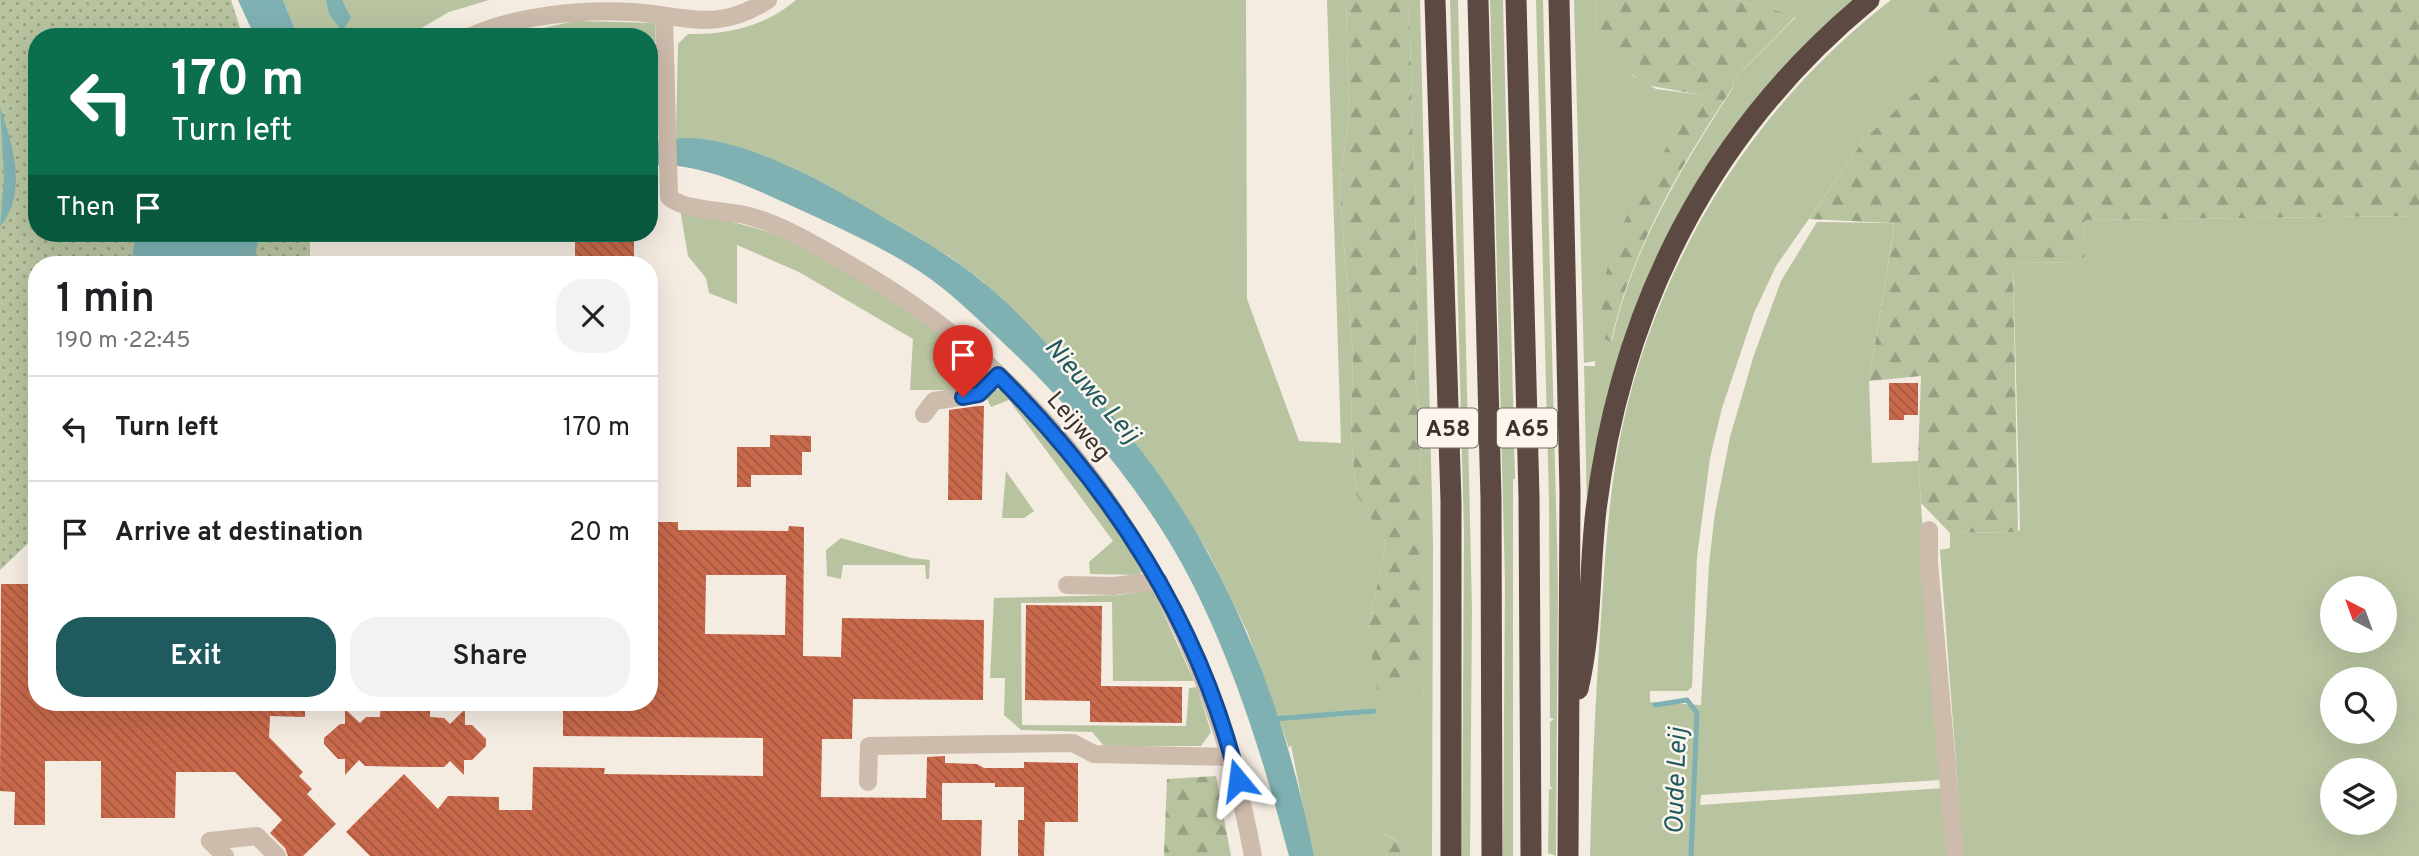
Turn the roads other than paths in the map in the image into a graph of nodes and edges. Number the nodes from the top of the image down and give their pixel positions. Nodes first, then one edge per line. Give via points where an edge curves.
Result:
1 (768, 0) edge
2 (1435, 0) edge
3 (1478, 0) edge
4 (1517, 0) edge
5 (1559, 0) edge
6 (1869, 0) edge
7 (664, 18) junction
8 (499, 28) edge
9 (998, 375) junction
10 (924, 414) dead end
11 (1929, 530) dead end
12 (1159, 581) junction
13 (1067, 585) dead end
14 (1571, 722) junction
15 (1233, 757) junction
16 (868, 782) dead end
17 (225, 856) edge
18 (277, 856) edge
19 (1253, 856) edge
20 (1451, 856) edge
21 (1492, 856) edge
22 (1531, 856) edge
23 (1568, 856) edge
24 (1955, 856) edge

1 - 7 street via 731,19
2 - 20 highway, A58 via 1451,501
3 - 21 highway, A65 via 1491,499
4 - 22 highway, A65
5 - 14 highway
6 - 14 highway via 1806,57 1751,120 1709,179 1657,278 1622,372 1607,444 1596,512 1587,653
7 - 8 street via 635,12 581,12
7 - 9 street, Leijweg via 669,197 674,202 777,226 860,271 928,316
9 - 10 street via 979,394 934,401
9 - 12 street, Leijweg via 1091,478
11 - 24 street
12 - 13 street
12 - 15 street, Leijweg via 1194,651
14 - 23 highway
15 - 16 street via 1094,754 1073,743 869,747
15 - 19 street, Leijweg
17 - 18 street via 210,841 257,836

